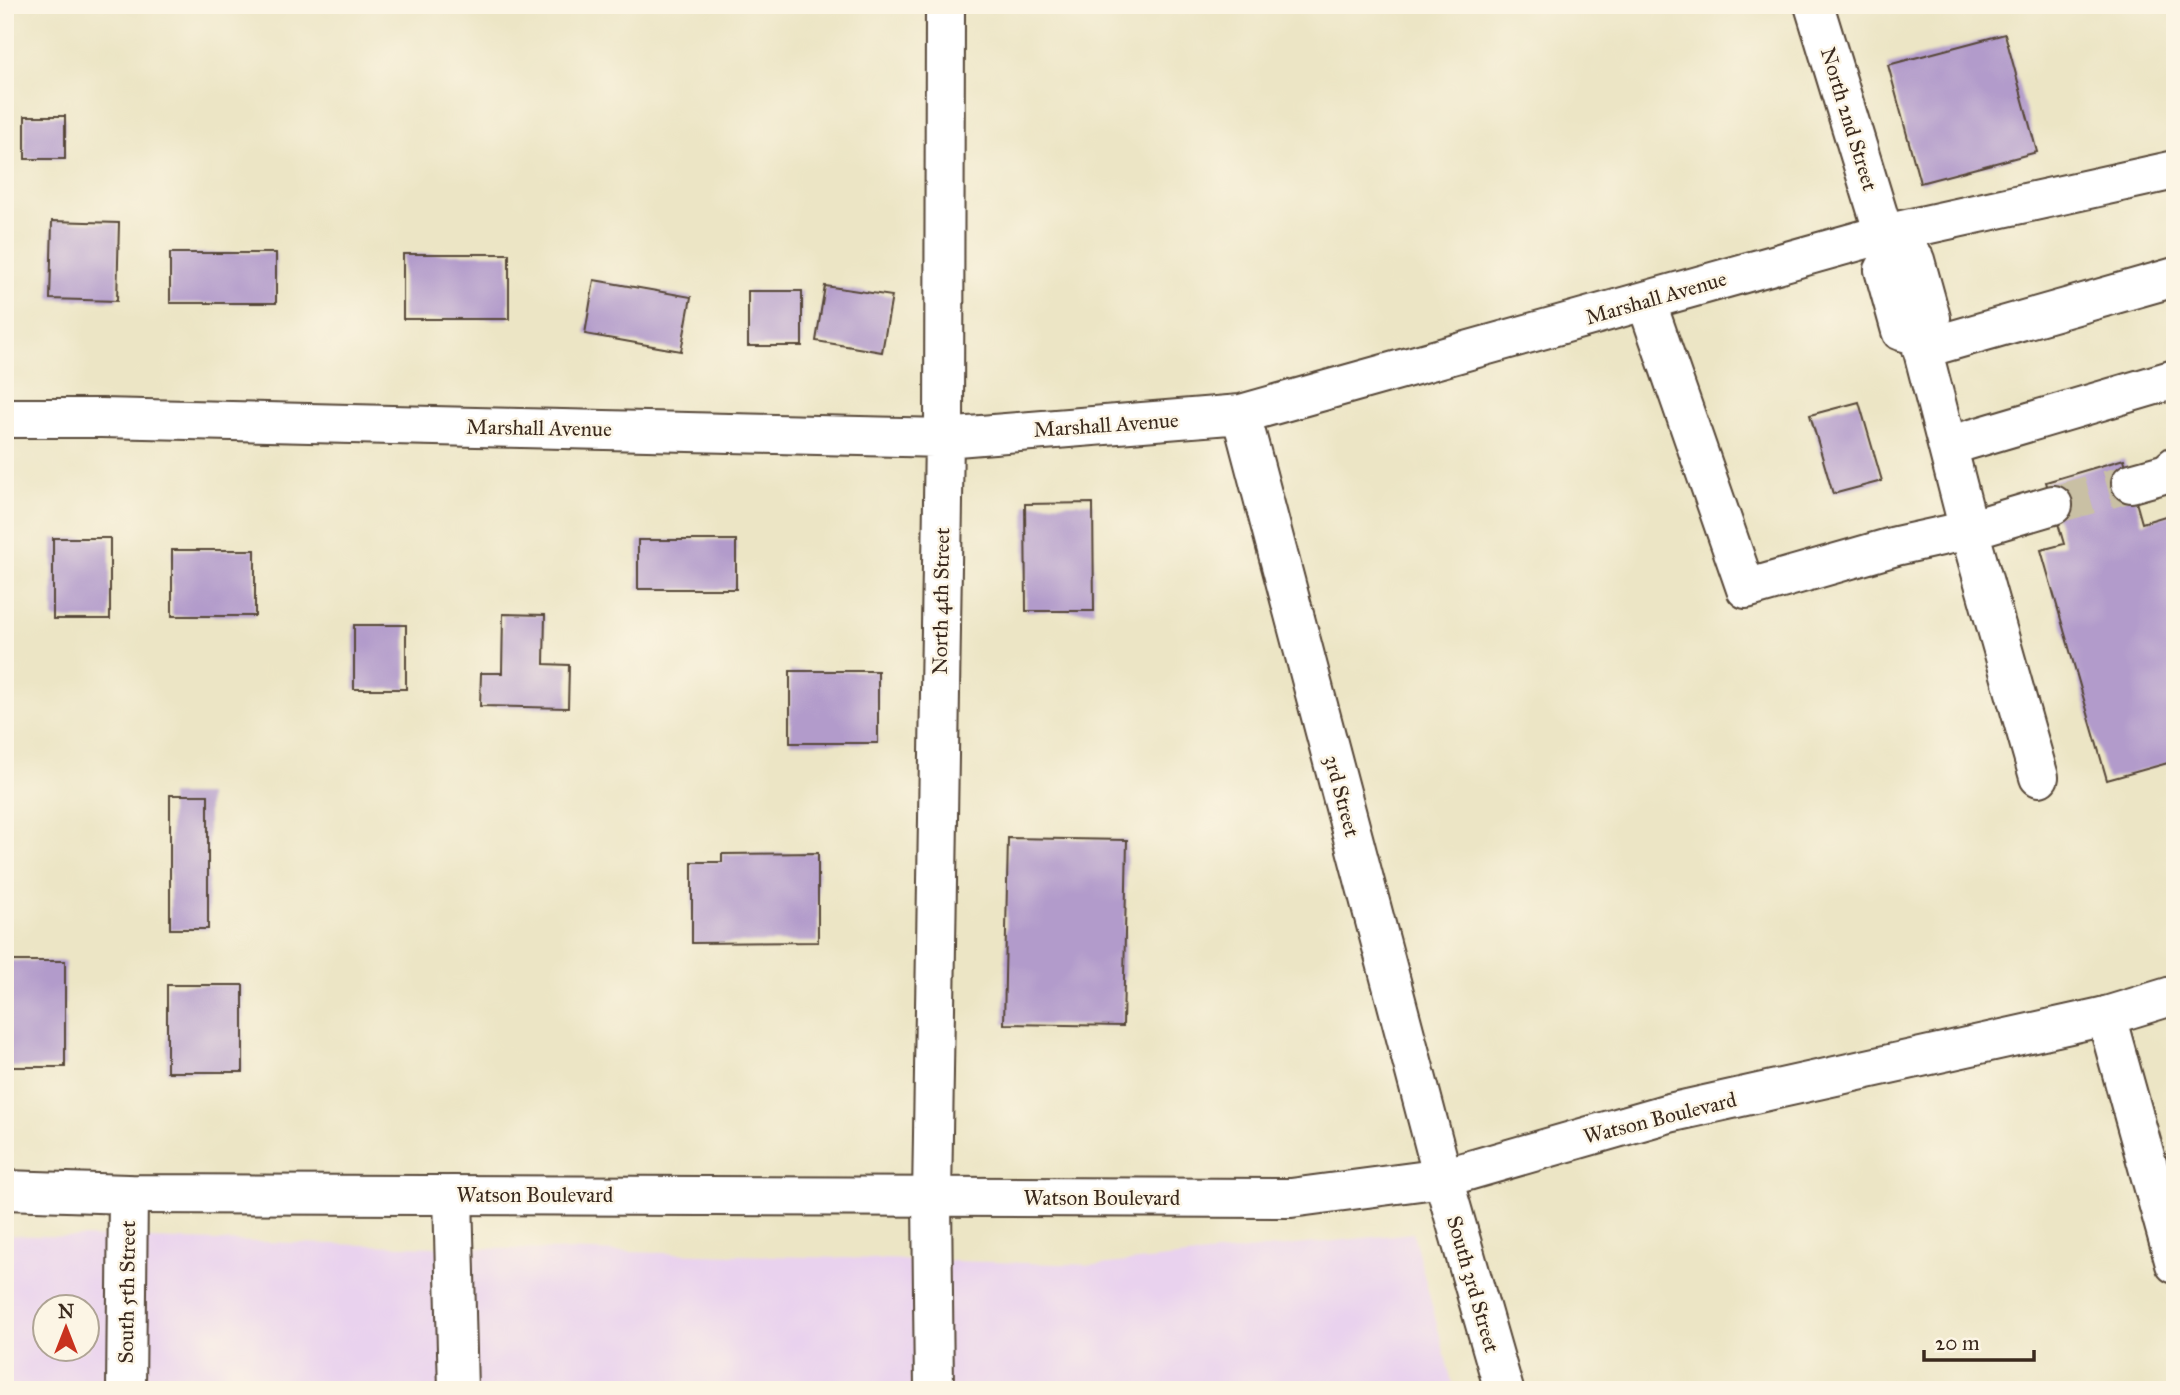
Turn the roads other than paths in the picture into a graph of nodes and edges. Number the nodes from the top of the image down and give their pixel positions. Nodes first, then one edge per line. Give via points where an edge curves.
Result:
1 (945, 5) edge
2 (1814, 5) edge
3 (2175, 170) edge
4 (1889, 244) junction
5 (2175, 276) edge
6 (1646, 301) junction
7 (1921, 343) junction
8 (2174, 382) edge
9 (1241, 415) junction
10 (5, 418) edge
11 (944, 438) junction
12 (1948, 446) junction
13 (2175, 466) edge
14 (2131, 483) tunnel mouth
15 (2053, 505) tunnel mouth
16 (1969, 530) junction
17 (2039, 777) dead end
18 (2175, 995) edge
19 (2106, 1016) junction
20 (1443, 1178) junction
21 (5, 1190) edge
22 (128, 1194) junction
23 (453, 1195) junction
24 (932, 1198) junction
25 (2175, 1264) edge
26 (126, 1390) edge
27 (458, 1390) edge
28 (934, 1390) edge
29 (1504, 1390) edge

1 - 11 street, North 4th Street
2 - 4 street, North 2nd Street
3 - 4 street, Marshall Avenue
4 - 6 street, Marshall Avenue
4 - 7 street via 1914,260 1931,318
5 - 7 street
6 - 9 street, Marshall Avenue
6 - 16 street via 1746,589 1896,545
7 - 12 street
8 - 12 street
9 - 11 street, Marshall Avenue
9 - 20 street, 3rd Street
10 - 11 street, Marshall Avenue
11 - 24 street, North 4th Street
12 - 16 street
13 - 14 street
15 - 16 street
16 - 17 street
18 - 19 street, Watson Boulevard
19 - 20 street, Watson Boulevard via 1669,1113
19 - 25 street
20 - 24 street, Watson Boulevard via 1291,1198
20 - 29 street, South 3rd Street
21 - 22 street, Watson Boulevard
22 - 23 street, Watson Boulevard
22 - 26 street, South 5th Street
23 - 24 street, Watson Boulevard
23 - 27 street
24 - 28 street, North 4th Street

